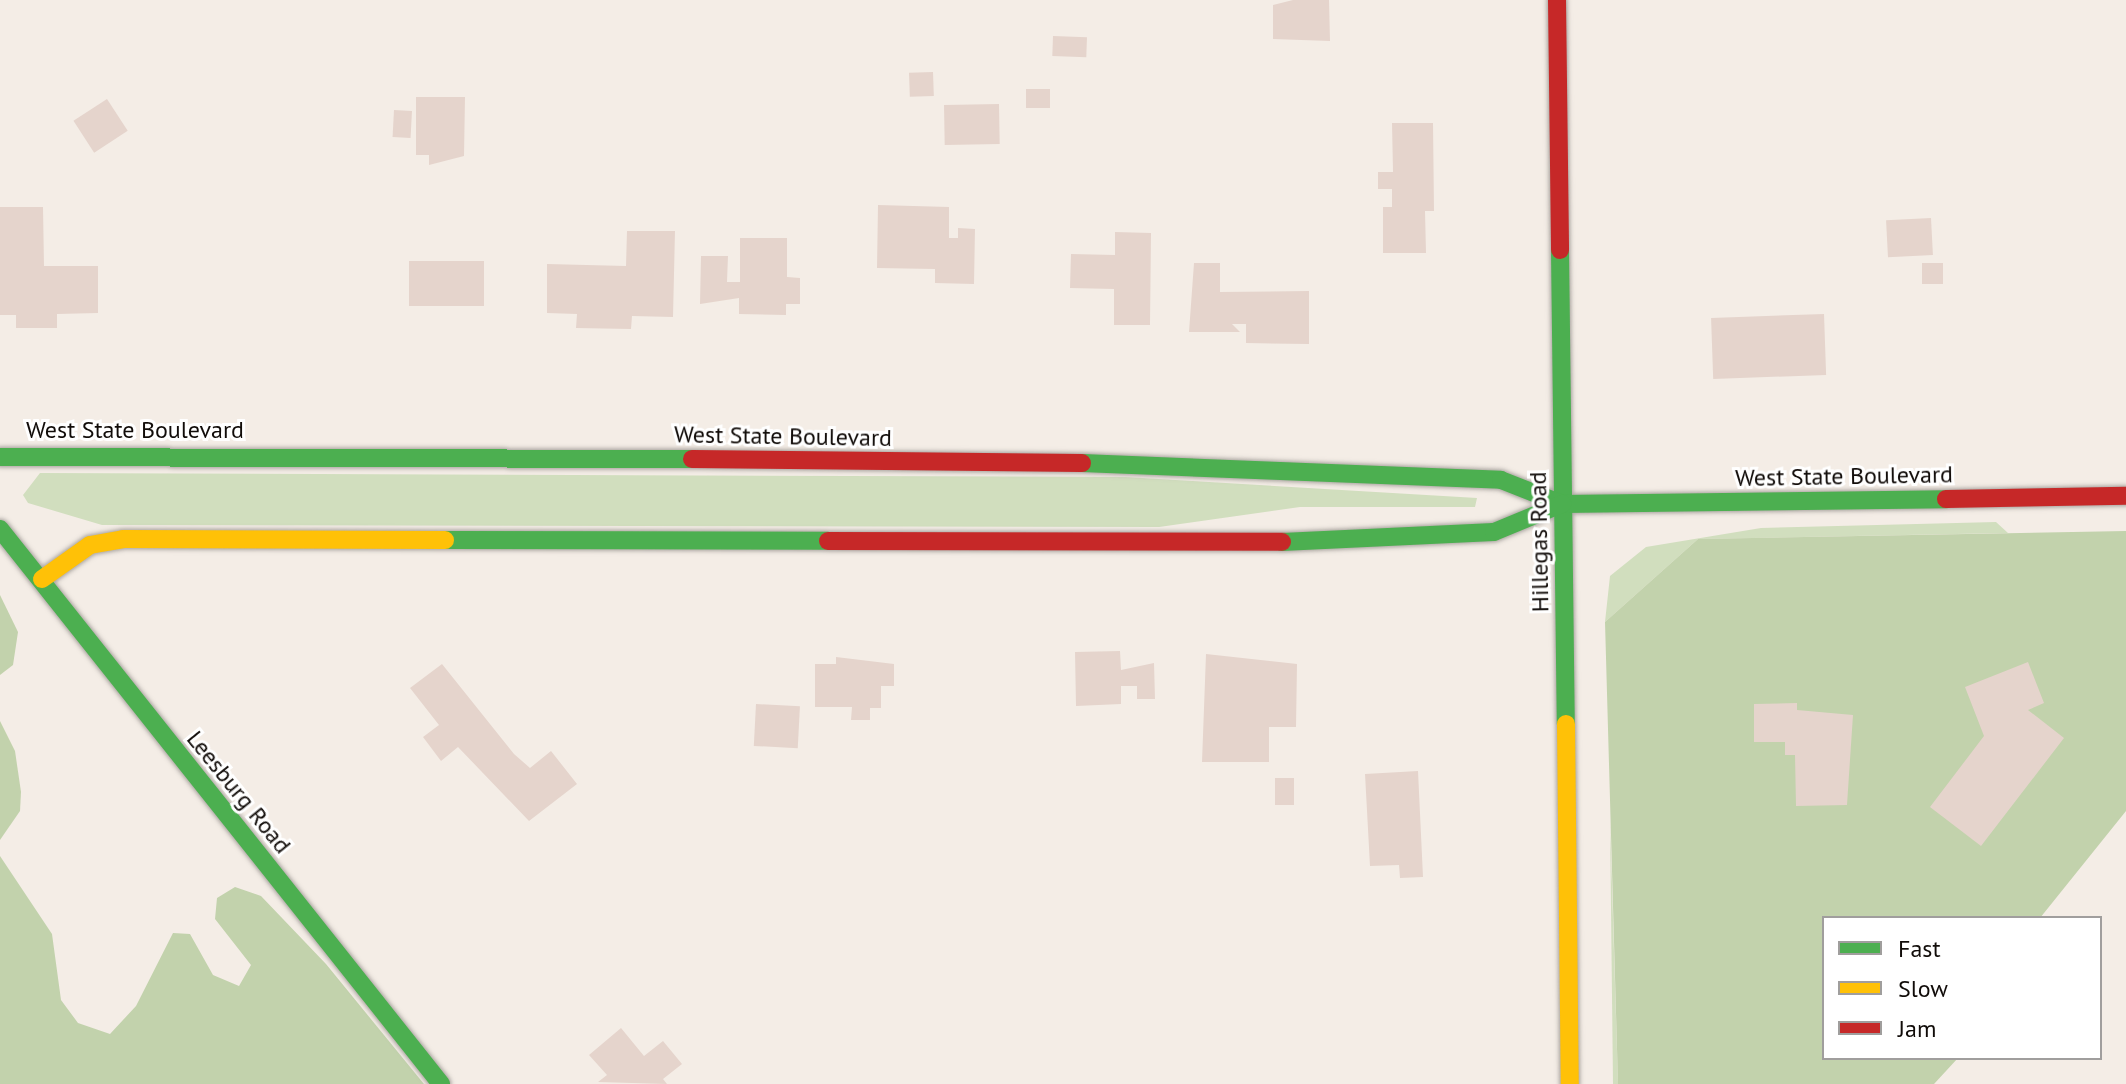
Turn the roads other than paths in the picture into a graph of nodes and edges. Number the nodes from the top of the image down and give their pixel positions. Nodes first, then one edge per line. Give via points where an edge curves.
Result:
1 (1557, 0) edge
2 (0, 457) edge
3 (2126, 496) edge
4 (1562, 504) junction
5 (0, 529) edge
6 (42, 579) junction
7 (441, 1084) edge
8 (1570, 1084) edge

1 - 4 main road, Hillegas Road
2 - 4 main road, West State Boulevard via 48,452 1227,465 1501,480
3 - 4 main road, West State Boulevard
4 - 6 main road, West State Boulevard via 1494,532 1307,542 123,539 90,545
4 - 8 main road, Hillegas Road
5 - 6 main road, Leesburg Road
6 - 7 main road, Leesburg Road

